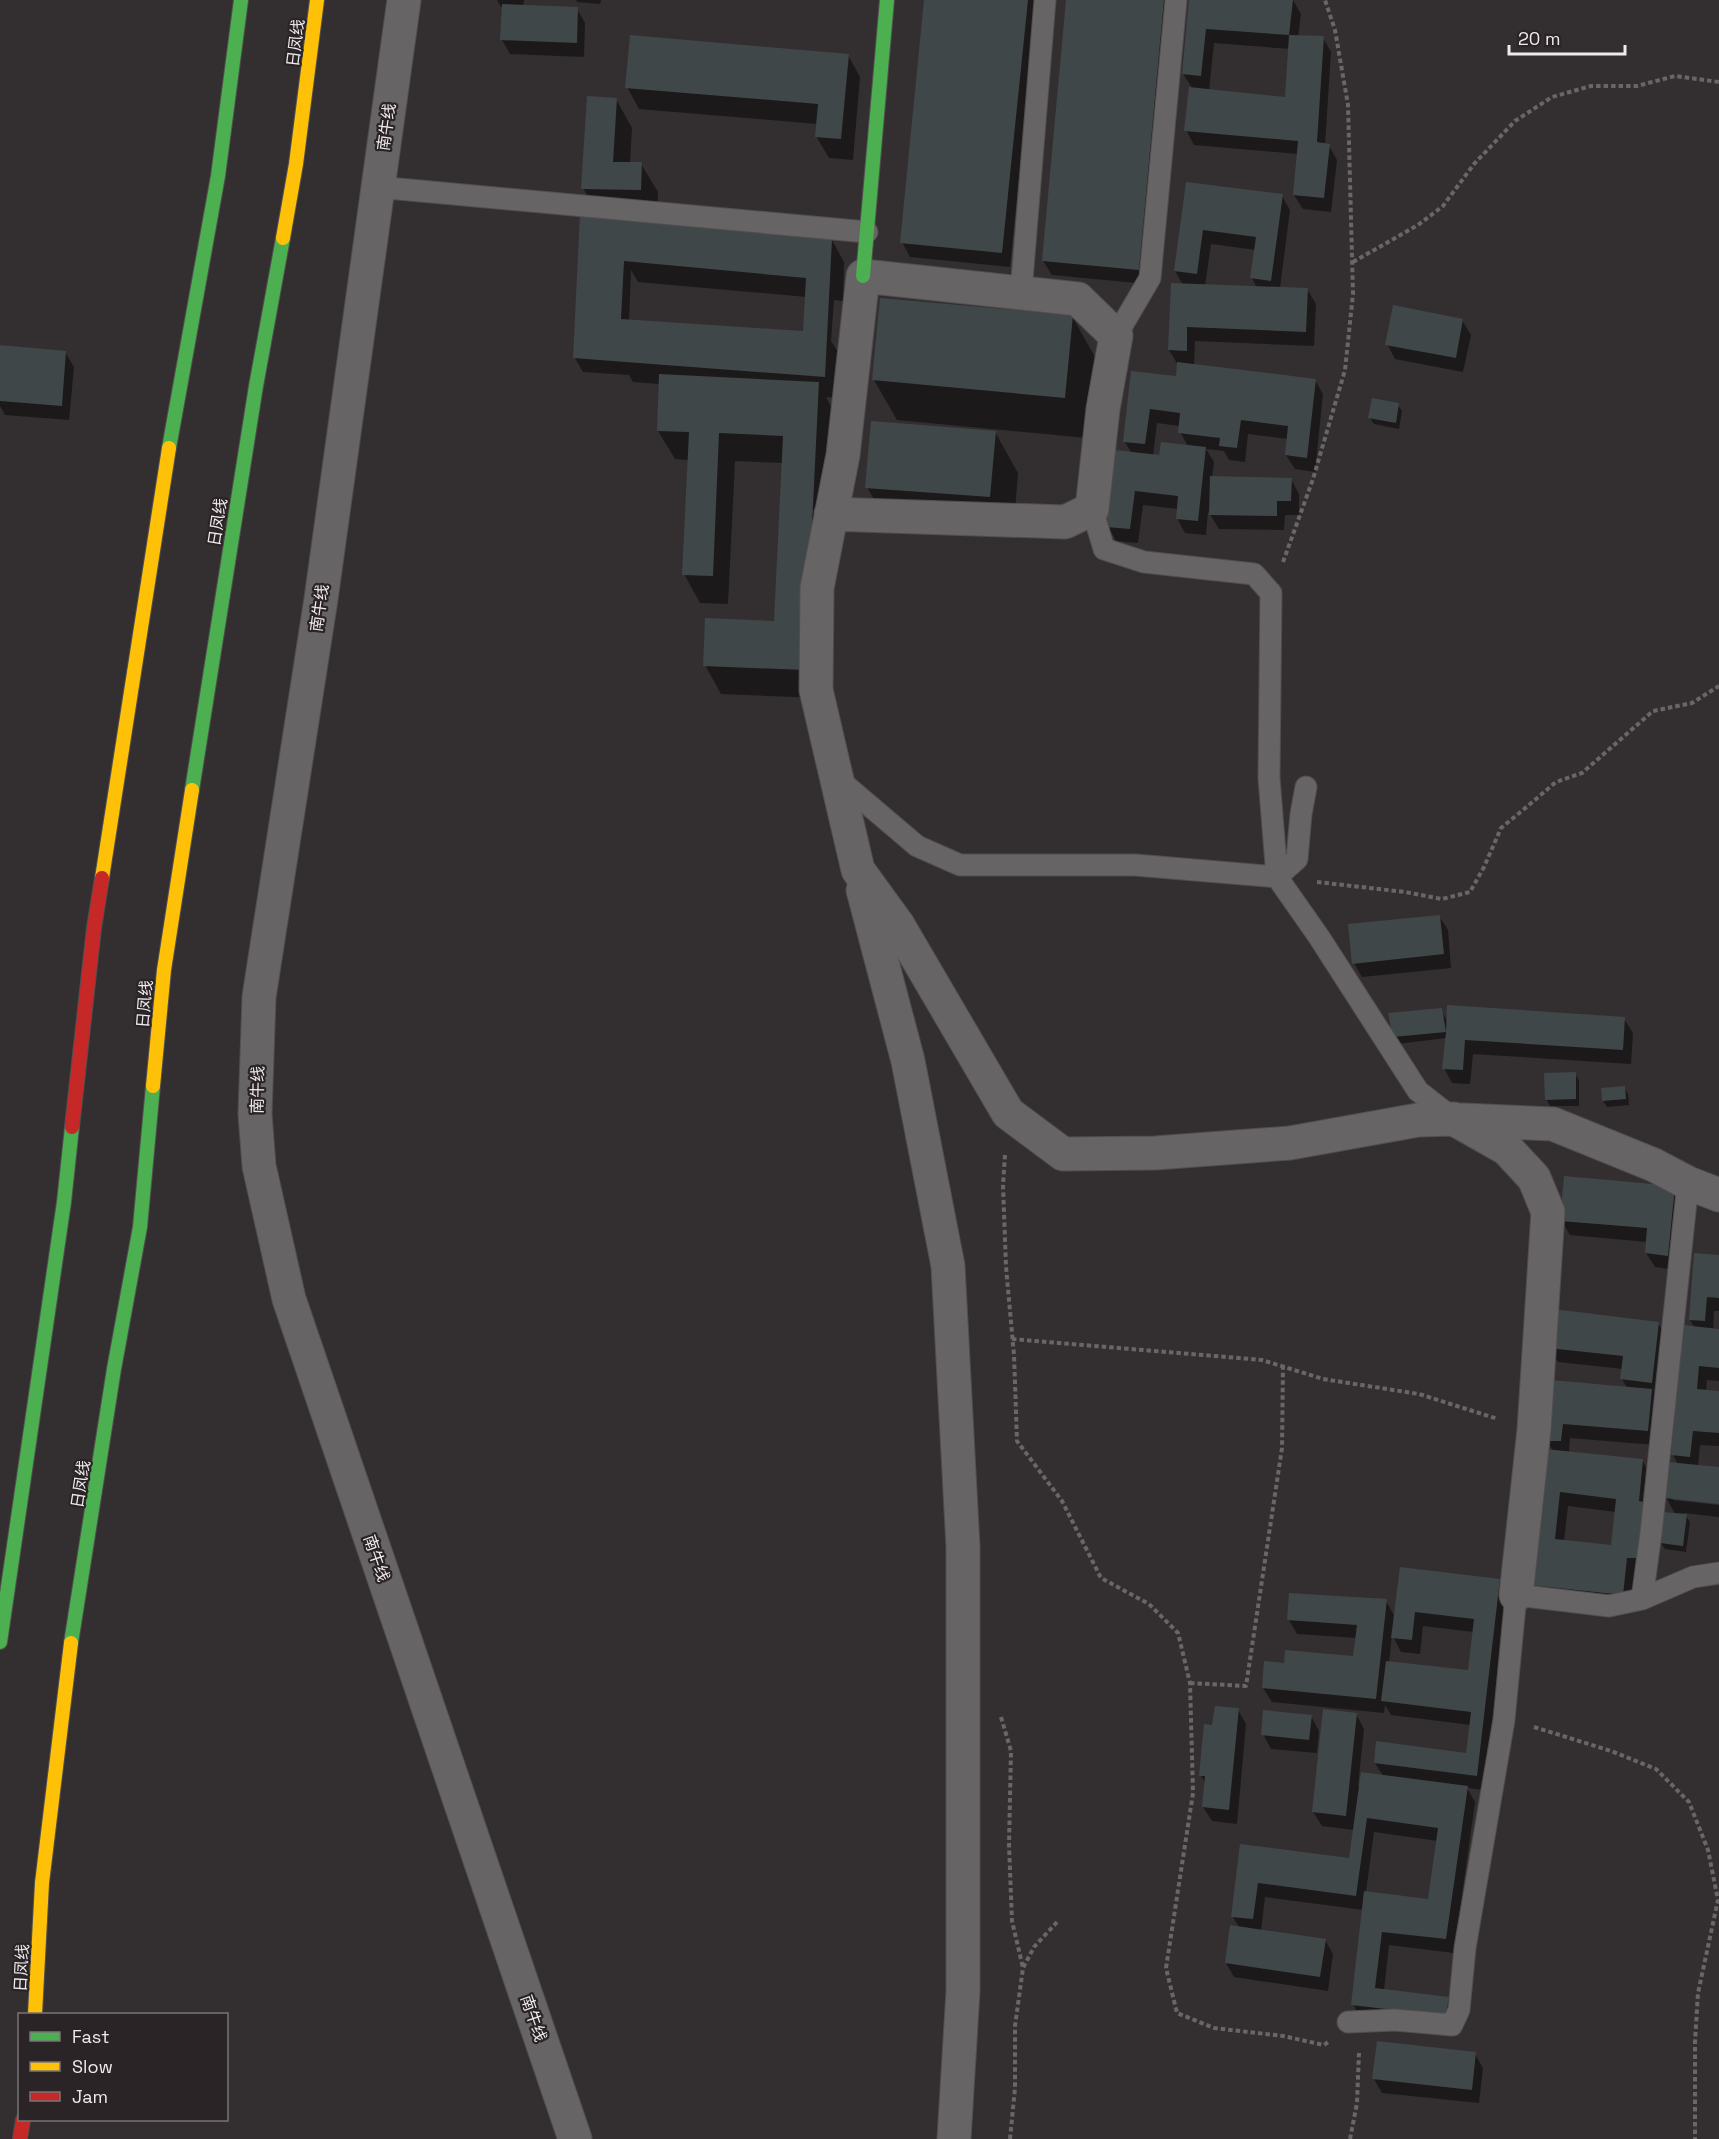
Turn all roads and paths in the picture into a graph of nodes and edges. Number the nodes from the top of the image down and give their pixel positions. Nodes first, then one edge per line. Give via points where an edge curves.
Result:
1 (241, 0) edge
2 (317, 0) edge
3 (404, 0) edge
4 (887, 0) edge
5 (1045, 0) edge
6 (1176, 0) edge
7 (1325, 0) edge
8 (1719, 82) edge
9 (378, 187) junction
10 (867, 232) junction
11 (1353, 262) junction
12 (863, 276) junction
13 (1021, 292) junction
14 (1116, 336) junction
15 (1092, 509) junction
16 (831, 514) junction
17 (1271, 593) junction
18 (1719, 686) edge
19 (834, 775) junction
20 (1305, 787) dead end
21 (858, 870) junction
22 (1277, 877) junction
23 (1008, 1113) junction
24 (1454, 1119) junction
25 (1688, 1183) junction
26 (1719, 1195) edge
27 (1012, 1339) junction
28 (1283, 1366) junction
29 (1534, 1430) junction
30 (1719, 1573) edge
31 (1516, 1595) junction
32 (1642, 1599) junction
33 (0, 1642) edge
34 (1190, 1683) junction
35 (1000, 1710) dead end
36 (1504, 1720) junction
37 (1057, 1922) dead end
38 (1023, 1968) junction
39 (35, 2013) edge
40 (1348, 2022) junction
41 (23, 2121) edge
42 (20, 2139) edge
43 (575, 2139) edge
44 (954, 2139) edge
45 (1010, 2139) edge
46 (1350, 2139) edge
47 (1695, 2139) edge

1 - 33 main road via 218,176 165,472 94,928 64,1202
2 - 39 main road, 日凤线 via 296,164 252,409 164,970 140,1227 66,1678 42,1883
3 - 9 street, 南牛线
4 - 10 main road
5 - 13 lane
6 - 14 lane via 1150,278
7 - 11 path via 1335,30 1348,105
8 - 11 path via 1675,76 1637,86 1591,86 1552,97 1515,121 1474,164 1443,206
9 - 10 lane
9 - 43 street, 南牛线 via 321,599 259,997 255,1114 259,1166 289,1299
10 - 12 main road
11 - 17 path via 1345,370 1313,479
12 - 13 street
12 - 16 street via 843,455
13 - 14 street via 1078,299
14 - 15 street via 1102,409
15 - 16 street via 1065,522
15 - 17 lane via 1104,549 1144,562 1254,574
16 - 19 street via 817,588 816,690
17 - 22 lane via 1269,778
18 - 22 path via 1692,703 1653,711 1582,773 1556,782 1522,810 1501,828 1470,892 1442,899
19 - 21 street
19 - 22 lane via 917,846 960,865 1135,865
20 - 22 lane via 1297,860
21 - 23 street via 898,925
21 - 44 street via 908,1061 948,1266 963,1547 963,1991
22 - 24 lane via 1418,1091
23 - 24 street via 1063,1154 1155,1153 1290,1143 1418,1120
23 - 27 path via 1004,1185
24 - 25 street via 1553,1124
24 - 29 street via 1507,1149 1534,1178 1548,1212
25 - 26 street
25 - 32 lane
27 - 28 path via 1251,1359
27 - 34 path via 1017,1441 1062,1501 1101,1578 1149,1604 1178,1633
28 - 29 path via 1323,1379 1419,1394
28 - 34 path via 1282,1448 1246,1686
29 - 31 street
30 - 32 lane via 1693,1577
31 - 32 lane via 1609,1606
31 - 36 lane
34 - 40 path via 1193,1793 1166,1968 1177,2013 1214,2028 1324,2045
35 - 38 path via 1011,1751 1012,1921
36 - 40 lane via 1468,1926 1459,2010 1452,2025 1395,2020
36 - 47 path via 1566,1736 1656,1769 1689,1802 1708,1850 1718,1900 1698,1993
37 - 38 path via 1034,1947
38 - 45 path via 1015,2026
40 - 46 path via 1360,2056
41 - 42 main road

